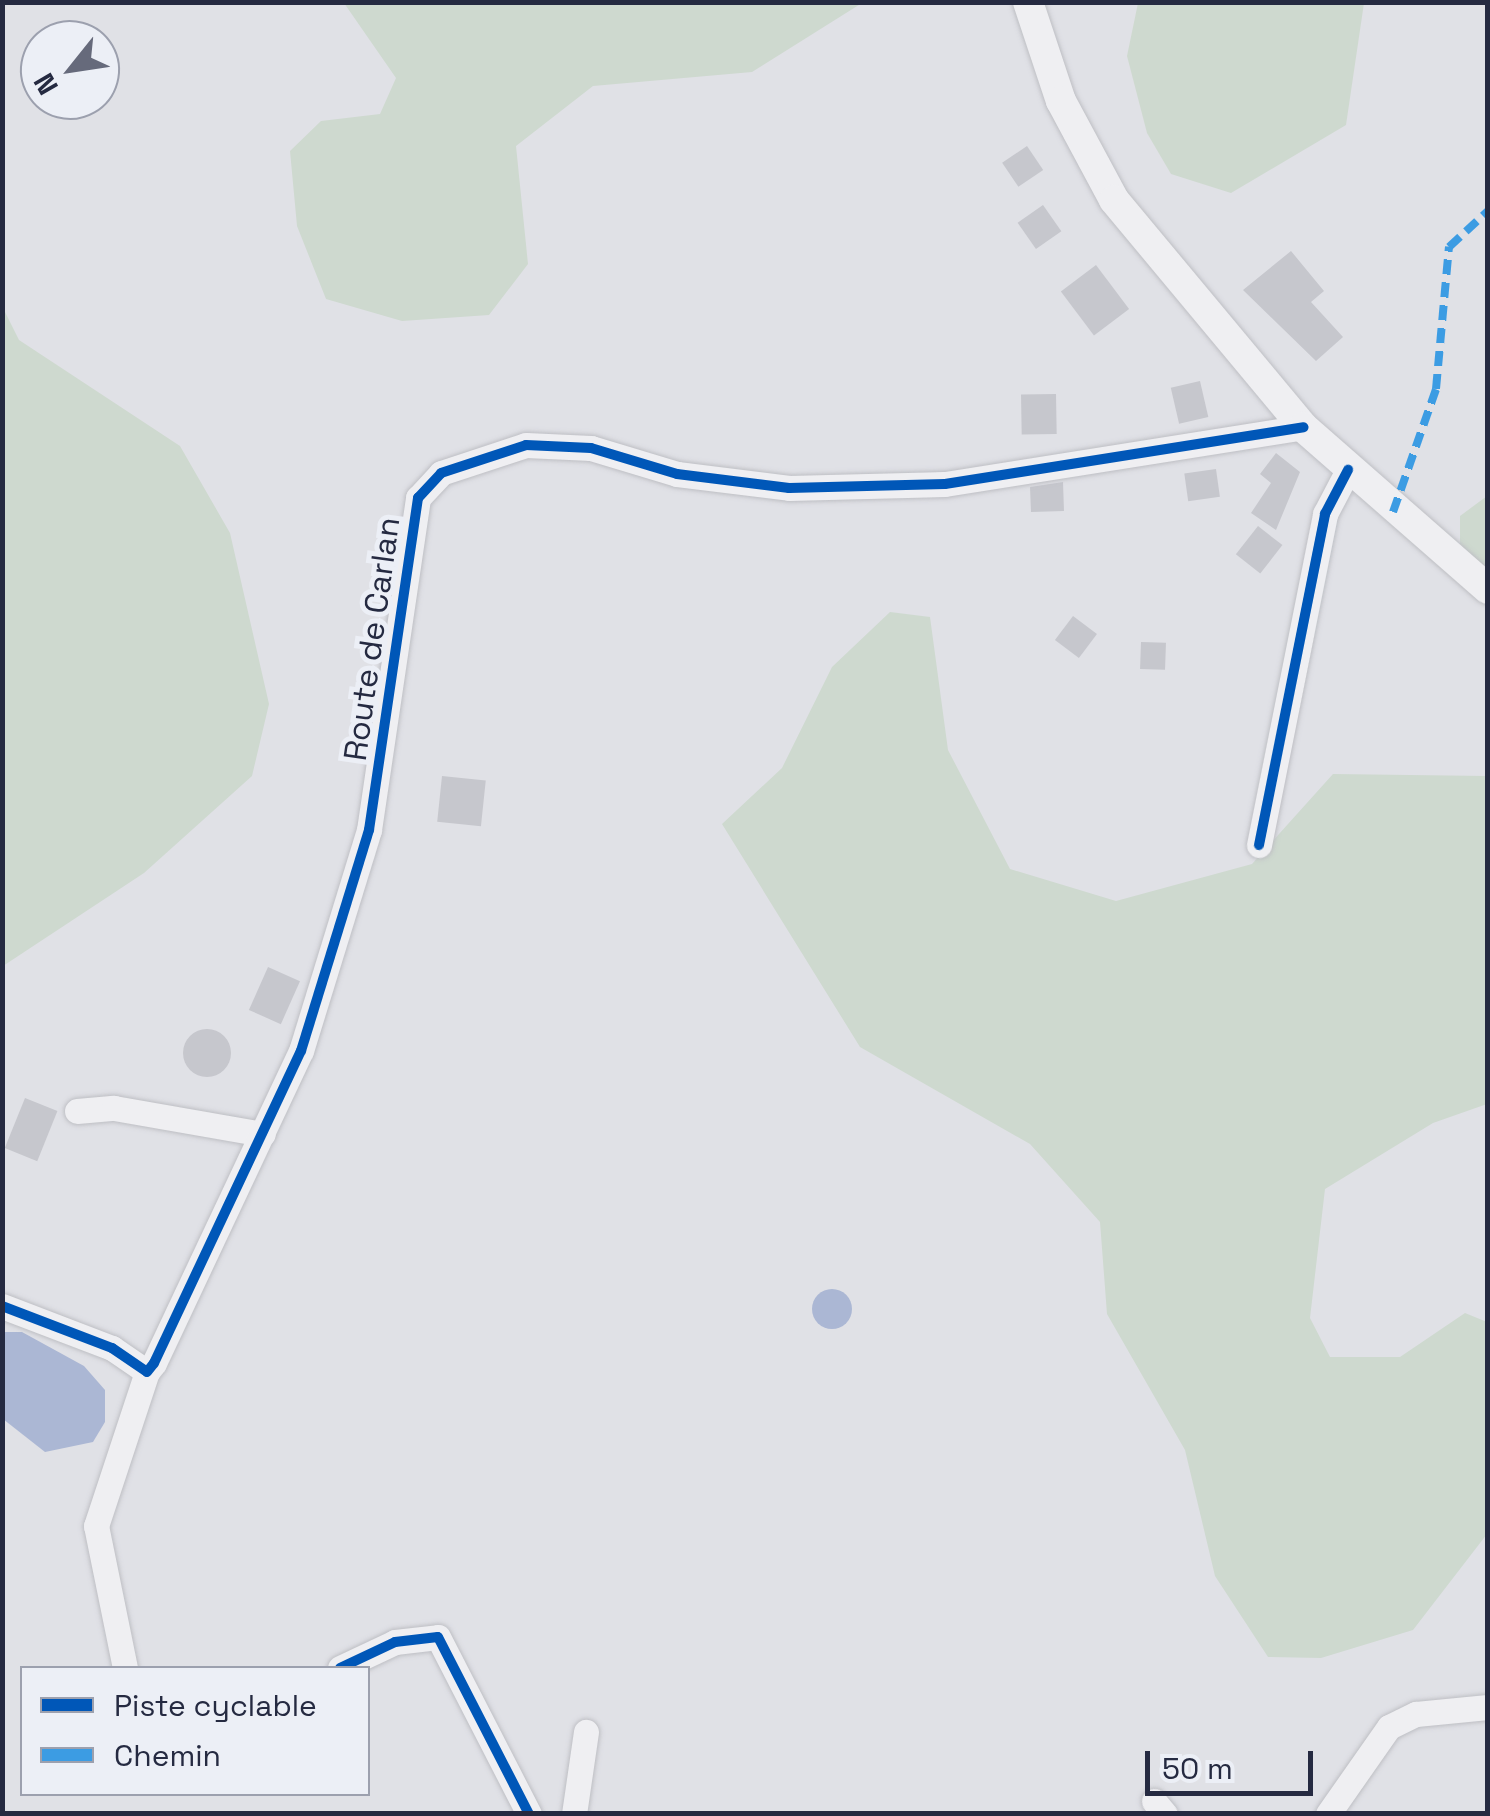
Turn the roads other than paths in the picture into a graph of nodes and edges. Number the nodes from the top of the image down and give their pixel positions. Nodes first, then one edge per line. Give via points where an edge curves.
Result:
1 (1028, 2) edge
2 (1303, 427) junction
3 (1348, 470) junction
4 (1488, 590) edge
5 (1259, 845) dead end
6 (77, 1111) dead end
7 (263, 1134) junction
8 (2, 1306) edge
9 (147, 1372) junction
10 (125, 1666) edge
11 (345, 1666) edge
12 (1488, 1708) edge
13 (586, 1732) dead end
14 (529, 1814) edge
15 (574, 1814) edge
16 (1328, 1814) edge

1 - 2 street via 1061,101 1114,200
2 - 3 street
2 - 7 street, Route de Carlan via 945,484 789,488 678,474 591,448 526,445 441,474 418,498 369,830 302,1052
3 - 4 street
3 - 5 street via 1325,514
6 - 7 street via 114,1108
7 - 9 street, Route de Carlan
8 - 9 street via 112,1348
9 - 10 street, Route de Carlan via 96,1526
11 - 14 street via 408,1638 438,1638
12 - 16 street via 1416,1714 1389,1727
13 - 15 street

